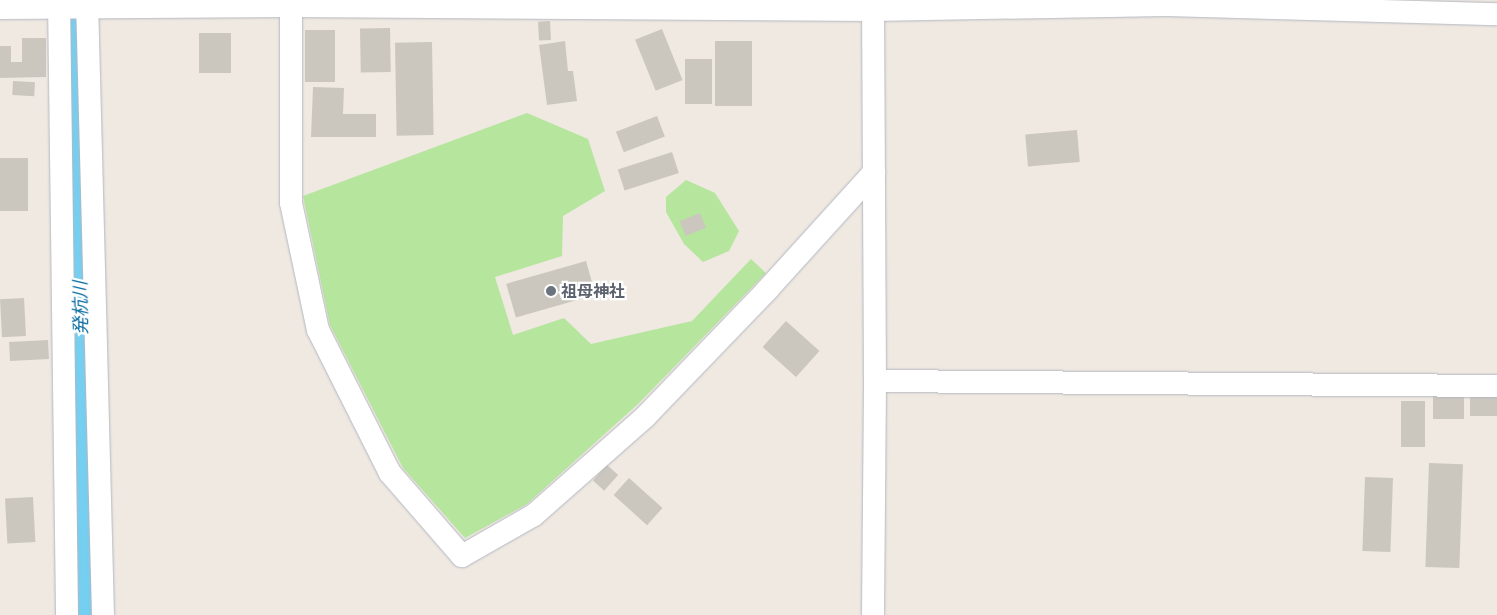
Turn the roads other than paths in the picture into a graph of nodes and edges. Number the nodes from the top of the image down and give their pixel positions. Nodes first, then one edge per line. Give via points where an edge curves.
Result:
1 (59, 4) edge
2 (87, 4) edge
3 (873, 5) edge
4 (291, 6) junction
5 (0, 8) edge
6 (1497, 14) edge
7 (874, 172) junction
8 (875, 381) junction
9 (1497, 386) edge
10 (67, 615) edge
11 (103, 615) edge
12 (873, 615) edge

1 - 2 street
1 - 5 street
1 - 10 street
2 - 4 street
2 - 11 street
3 - 4 street
3 - 6 street via 1166,5
3 - 7 street
4 - 7 street via 290,203 318,330 390,473 462,556 534,515 644,417 768,289
7 - 8 street
8 - 9 street
8 - 12 street

